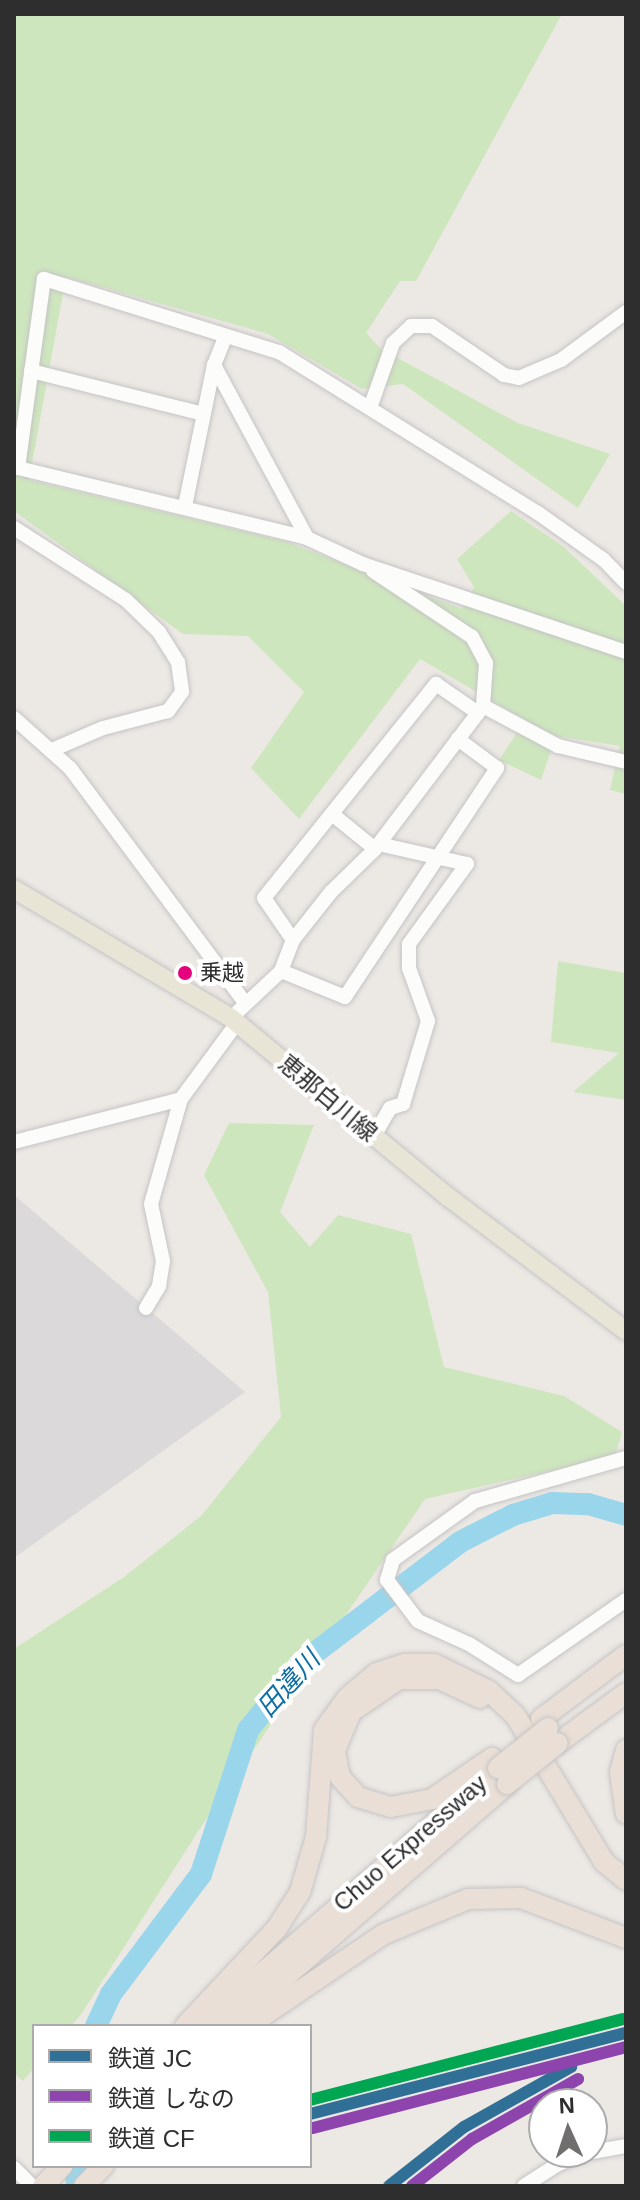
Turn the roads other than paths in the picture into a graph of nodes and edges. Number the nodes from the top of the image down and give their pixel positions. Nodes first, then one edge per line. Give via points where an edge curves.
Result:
1 (626, 312) edge
2 (225, 338) junction
3 (214, 365) junction
4 (31, 371) junction
5 (370, 408) junction
6 (203, 414) junction
7 (16, 467) edge
8 (185, 506) junction
9 (14, 528) edge
10 (307, 538) junction
11 (363, 564) junction
12 (626, 583) edge
13 (626, 652) edge
14 (480, 709) junction
15 (14, 718) edge
16 (458, 739) junction
17 (52, 750) junction
18 (626, 762) edge
19 (332, 814) junction
20 (377, 846) junction
21 (439, 856) junction
22 (14, 889) edge
23 (293, 940) junction
24 (281, 971) junction
25 (245, 1003) junction
26 (234, 1020) junction
27 (181, 1099) junction
28 (374, 1136) junction
29 (14, 1142) edge
30 (146, 1308) dead end
31 (626, 1331) edge
32 (626, 1458) edge
33 (626, 1600) edge
34 (626, 1655) edge
35 (626, 1668) edge
36 (626, 1693) edge
37 (549, 1730) junction
38 (626, 1750) edge
39 (499, 1770) junction
40 (626, 1814) edge
41 (626, 1880) edge
42 (626, 1896) edge
43 (626, 1938) edge
44 (187, 2024) edge
45 (203, 2024) edge
46 (231, 2024) edge
47 (251, 2024) edge
48 (14, 2168) edge
49 (60, 2168) edge
50 (85, 2168) edge
51 (101, 2168) edge
52 (552, 2168) edge
53 (32, 2186) edge
54 (43, 2186) edge
55 (69, 2186) edge
56 (84, 2186) edge
57 (524, 2186) edge

1 - 5 street via 561,360 519,378 504,375 432,326 411,326 393,343
2 - 3 street
2 - 4 street via 44,279
2 - 5 street via 279,352
3 - 6 street
3 - 10 street
4 - 6 street
4 - 7 street
5 - 12 street via 538,513 604,560
6 - 8 street
7 - 8 street
8 - 10 street
9 - 17 street via 126,600 159,632 178,662 182,692 168,711 103,728
10 - 11 street
11 - 13 street
11 - 14 street via 472,637 486,663
14 - 16 street
14 - 18 street via 558,746
14 - 19 street via 436,684
15 - 17 street
16 - 20 street
16 - 21 street via 497,768
17 - 25 street
19 - 20 street
19 - 23 street via 264,898
20 - 21 street
20 - 23 street
21 - 24 street via 345,997
21 - 28 street via 467,864 409,944 409,968 428,1021 403,1104 390,1108
22 - 26 main road, 恵那白川線
23 - 24 street
24 - 25 street
25 - 26 street
26 - 27 street
26 - 28 main road, 恵那白川線
27 - 29 street
27 - 30 street via 151,1204 163,1261 159,1286
28 - 31 main road, 恵那白川線
32 - 33 street via 475,1501 393,1560 387,1580 418,1621 518,1675
34 - 37 highway
35 - 37 highway, Chuo Expressway
36 - 37 highway, Chuo Expressway
37 - 39 highway, Chuo Expressway, bridge
38 - 40 highway via 620,1772
39 - 42 highway via 432,1799 391,1807 358,1797 346,1785 335,1750 351,1712 399,1679 439,1679 472,1694 502,1720 592,1866
39 - 45 highway, Chuo Expressway
39 - 46 highway, Chuo Expressway
41 - 44 highway via 604,1862 515,1715 489,1691 434,1664 391,1669 359,1687 324,1730 316,1837 300,1892 277,1928
43 - 47 highway via 521,1898 468,1899 384,1934
48 - 53 street
49 - 54 highway
50 - 55 highway
51 - 56 highway
52 - 57 street

